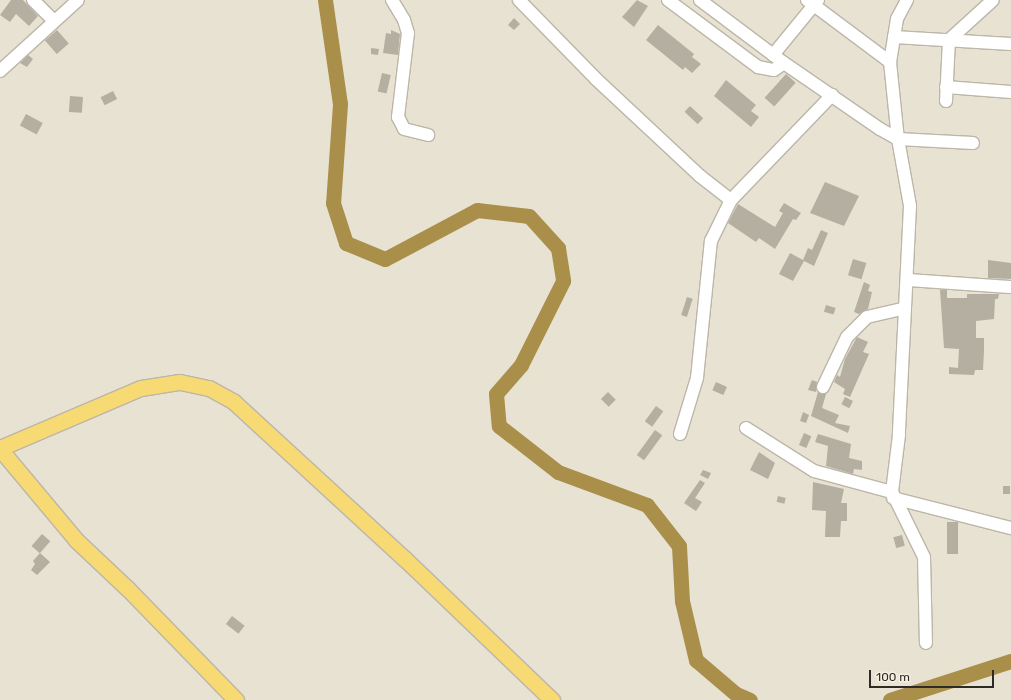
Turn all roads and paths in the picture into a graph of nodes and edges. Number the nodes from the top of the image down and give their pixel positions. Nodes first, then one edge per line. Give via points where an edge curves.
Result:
1 (33, 0) edge
2 (78, 0) edge
3 (392, 0) edge
4 (519, 0) edge
5 (668, 0) edge
6 (700, 0) edge
7 (907, 0) edge
8 (993, 0) edge
9 (813, 2) edge
10 (53, 20) junction
11 (894, 37) junction
12 (948, 40) junction
13 (1011, 44) edge
14 (773, 55) junction
15 (890, 62) junction
16 (784, 63) junction
17 (0, 70) edge
18 (946, 87) junction
19 (1011, 92) edge
20 (832, 95) junction
21 (946, 101) dead end
22 (428, 135) dead end
23 (898, 139) junction
24 (973, 143) dead end
25 (731, 200) junction
26 (907, 280) junction
27 (1011, 287) edge
28 (905, 308) junction
29 (823, 387) dead end
30 (746, 428) dead end
31 (680, 434) dead end
32 (0, 449) edge
33 (893, 495) junction
34 (1011, 528) edge
35 (926, 643) dead end
36 (236, 700) edge
37 (552, 700) edge

1 - 10 street
2 - 10 street
3 - 22 street via 404,20 408,33 398,117 404,129
4 - 25 street via 608,90 700,176
5 - 16 street via 758,67 774,70
6 - 14 street
7 - 11 street via 896,19
8 - 12 street
9 - 14 street
9 - 15 street
10 - 17 street
11 - 12 street
11 - 15 street
12 - 13 street
12 - 18 street
14 - 16 street
15 - 23 street
16 - 20 street
18 - 19 street
18 - 21 street
20 - 23 street
20 - 25 street
23 - 24 street
23 - 26 street via 910,206
25 - 31 street via 712,241 696,378
26 - 27 street
26 - 28 street
28 - 29 street via 867,317 847,337
28 - 33 street via 899,435
30 - 33 street via 814,471
32 - 36 main road via 76,540 128,589
32 - 37 main road via 141,388 180,382 209,388 234,402 405,559
33 - 34 street
33 - 35 street via 924,557

